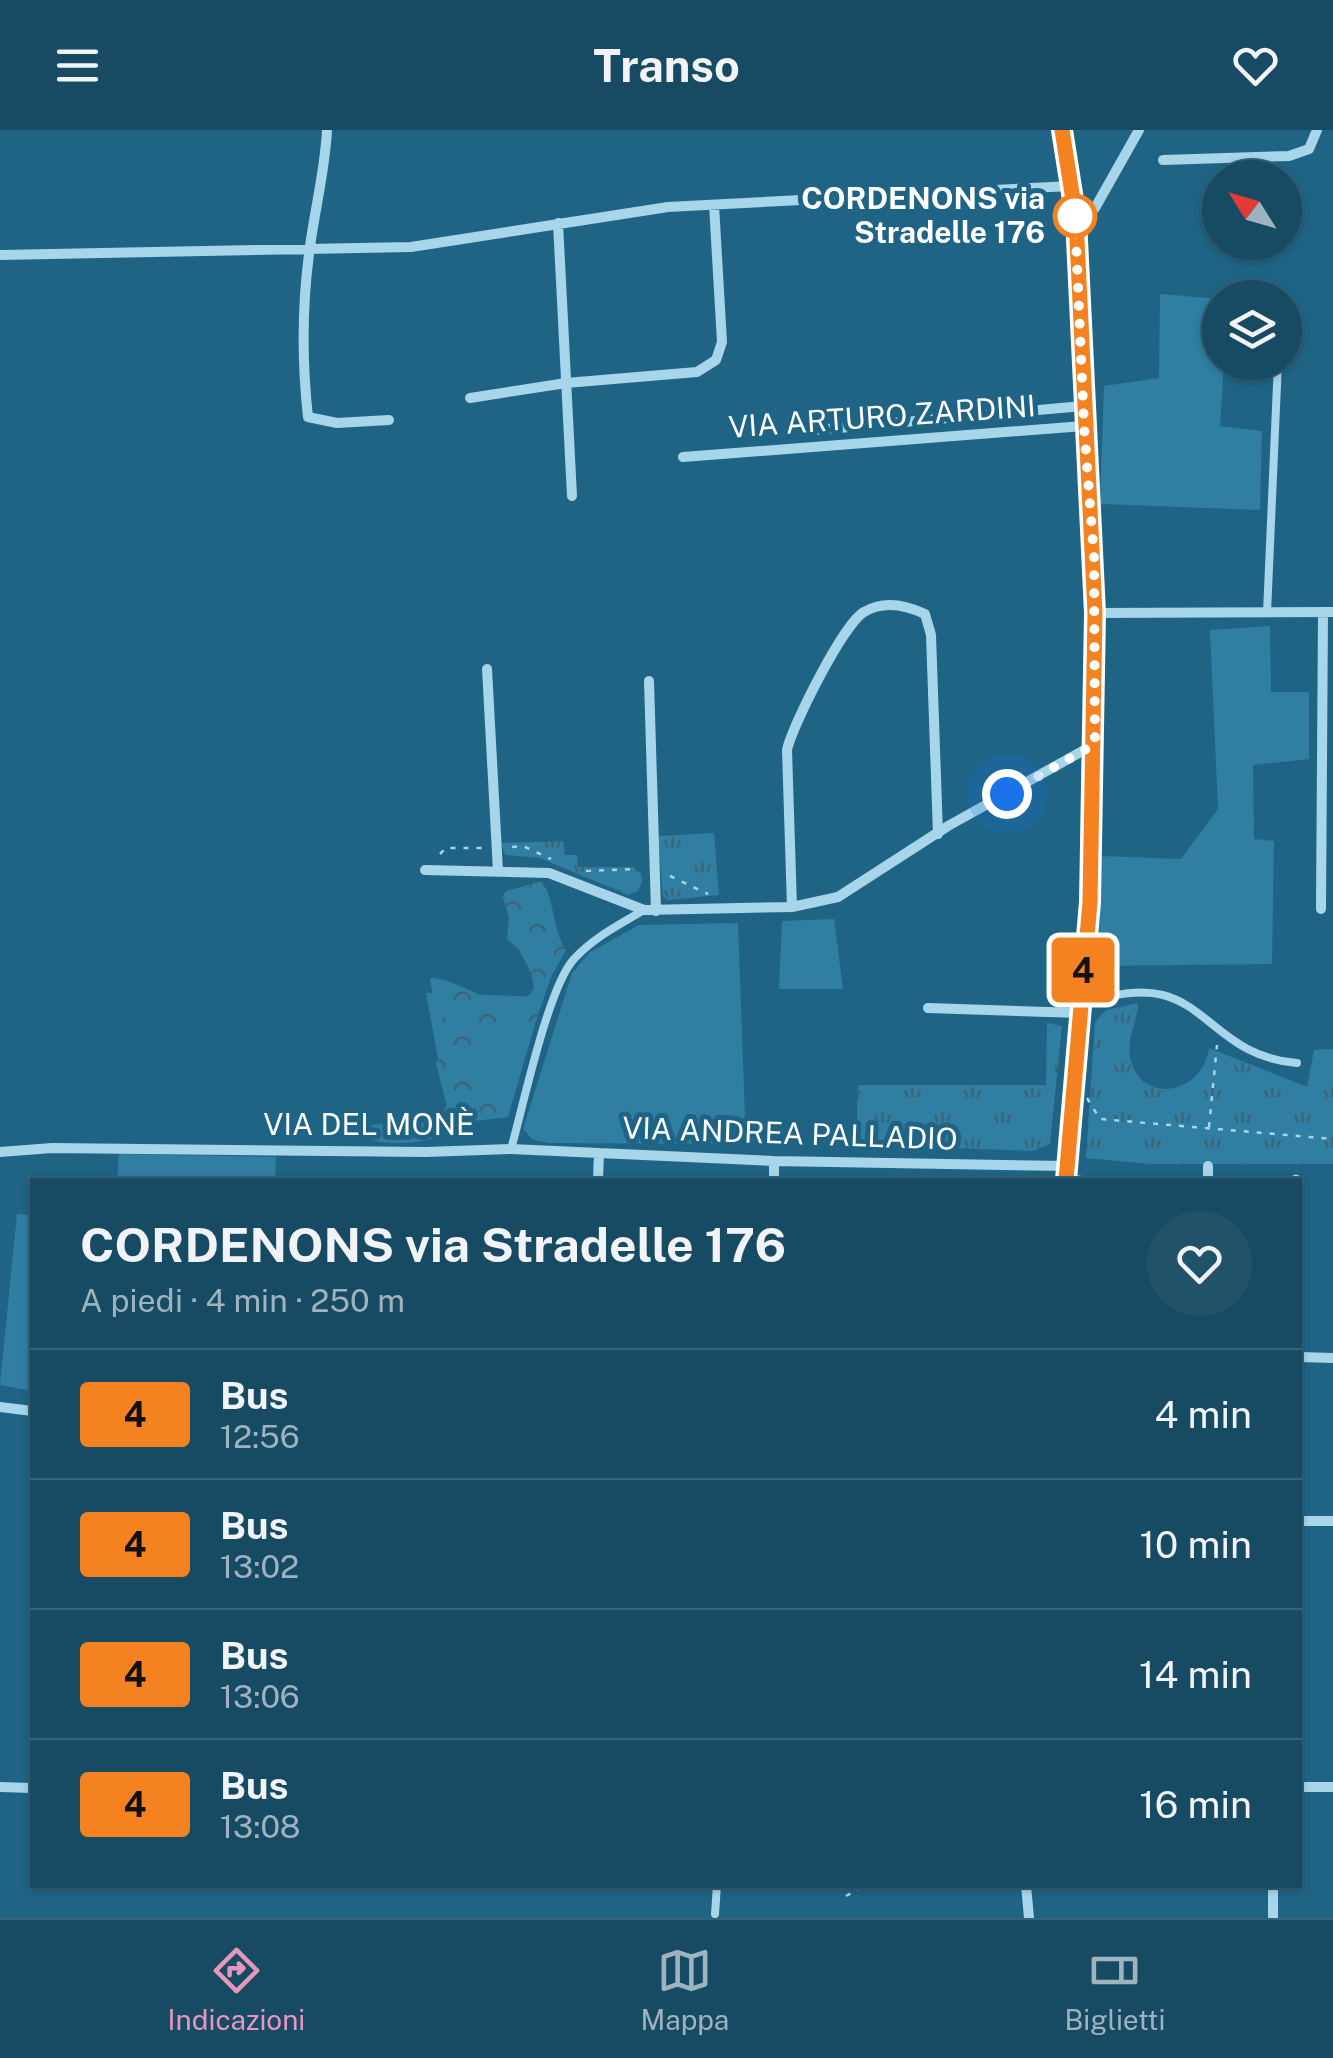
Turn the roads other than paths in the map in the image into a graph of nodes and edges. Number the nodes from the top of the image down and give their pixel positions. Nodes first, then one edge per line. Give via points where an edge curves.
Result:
1 (328, 130) edge
2 (1062, 130) edge
3 (1139, 130) edge
4 (1316, 130) edge
5 (1162, 160) dead end
6 (1071, 186) junction
7 (714, 205) junction
8 (1076, 219) junction
9 (558, 224) junction
10 (309, 250) junction
11 (0, 255) edge
12 (1277, 380) edge
13 (566, 383) junction
14 (470, 398) dead end
15 (1083, 406) junction
16 (389, 420) dead end
17 (1084, 426) junction
18 (805, 431) dead end
19 (684, 458) dead end
20 (572, 496) dead end
21 (1267, 612) junction
22 (1328, 612) edge
23 (1095, 613) junction
24 (487, 669) dead end
25 (650, 681) dead end
26 (1095, 744) junction
27 (938, 834) junction
28 (425, 870) road end
29 (498, 871) junction
30 (792, 908) junction
31 (1321, 909) dead end
32 (650, 911) junction
33 (928, 1008) dead end
34 (1080, 1010) junction
35 (1297, 1064) dead end
36 (511, 1149) junction
37 (0, 1152) edge
38 (600, 1153) junction
39 (774, 1161) junction
40 (1208, 1166) dead end
41 (1066, 1174) edge
42 (598, 1178) edge
43 (774, 1178) edge
44 (1208, 1178) edge
45 (1302, 1356) edge
46 (1333, 1358) edge
47 (0, 1407) edge
48 (30, 1411) edge
49 (1302, 1521) edge
50 (1333, 1521) edge
51 (0, 1787) edge
52 (1302, 1787) edge
53 (1333, 1787) edge
54 (30, 1788) edge
55 (717, 1888) edge
56 (1026, 1888) edge
57 (1274, 1888) edge
58 (715, 1914) dead end
59 (1029, 1918) edge
60 (1273, 1918) edge

1 - 10 street
2 - 6 street
3 - 8 street via 1096,208
4 - 5 street via 1308,148 1290,156
6 - 7 street
6 - 8 street
7 - 9 street
7 - 13 street via 722,342 716,360 697,372
8 - 15 street
9 - 10 street via 410,247
9 - 13 street
10 - 11 street
10 - 16 street via 303,374 308,418
12 - 21 lane
13 - 14 street
13 - 20 street
15 - 17 street
15 - 18 street, VIA ARTURO ZARDINI
17 - 19 street, VIA ARTURO ZARDINI
17 - 23 street
21 - 22 street
21 - 23 street
22 - 31 street
23 - 26 street
24 - 29 street
25 - 32 street
26 - 27 street, VIA DEL MONÈ
26 - 34 street
27 - 30 street, VIA DEL MONÈ via 838,897
27 - 30 street via 931,636 925,614 884,605 862,613 847,631 791,730
28 - 29 street, VIA DEL MONÈ
29 - 32 street, VIA DEL MONÈ via 549,873
30 - 32 street, VIA DEL MONÈ
32 - 36 lane, VIA DEL MONÈ via 572,960 554,997
33 - 34 street
34 - 35 lane via 1121,993 1174,996 1218,1031
34 - 41 street
36 - 37 street, VIA DEL MONÈ
36 - 38 street, VIA ANDREA PALLADIO
38 - 39 street, VIA ANDREA PALLADIO
38 - 42 street
39 - 41 street, VIA ANDREA PALLADIO
39 - 43 street
40 - 44 street
45 - 46 street
47 - 48 street
49 - 50 street
51 - 54 street
52 - 53 street
55 - 58 lane
56 - 59 street
57 - 60 street

